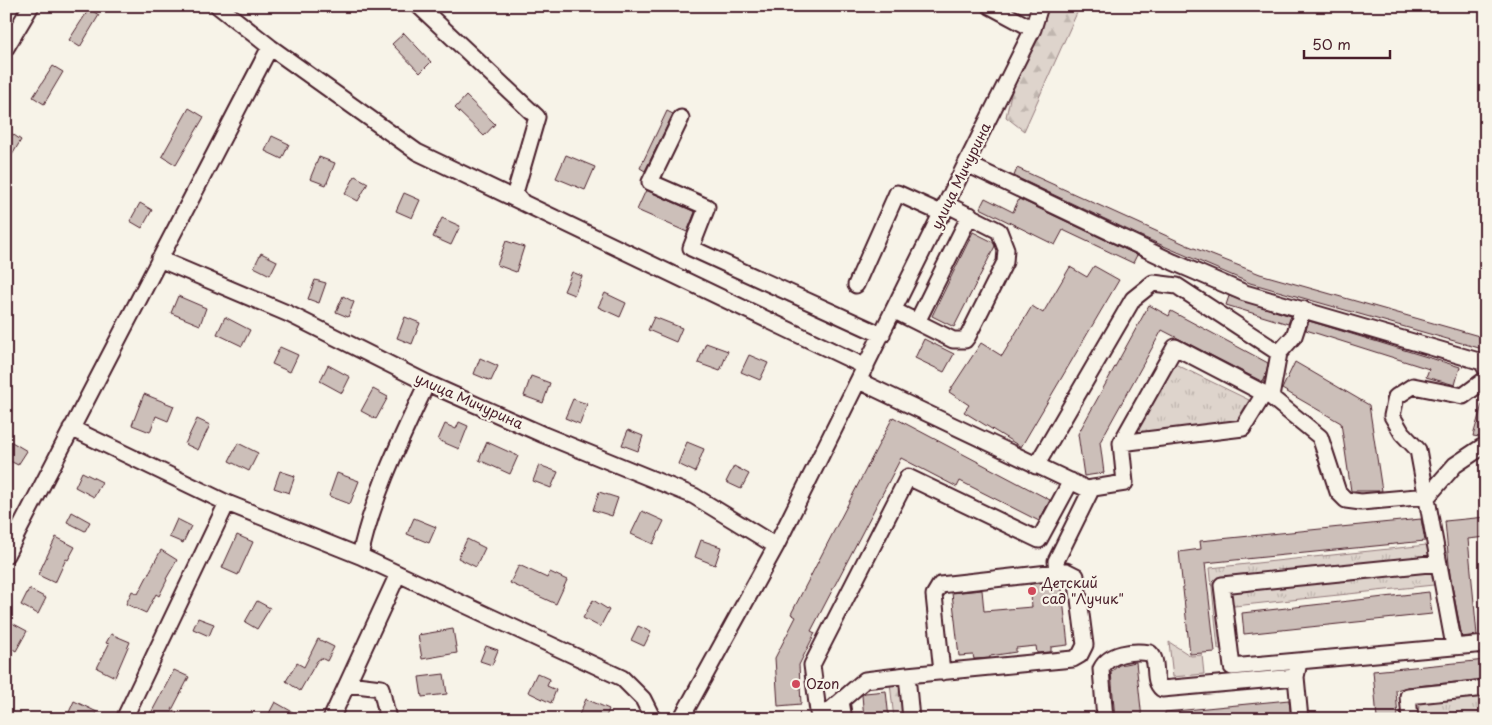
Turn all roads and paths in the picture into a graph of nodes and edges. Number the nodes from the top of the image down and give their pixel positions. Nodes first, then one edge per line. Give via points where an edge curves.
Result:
1 (31, 6) edge
2 (218, 6) edge
3 (419, 6) edge
4 (990, 6) edge
5 (1040, 6) edge
6 (11, 29) edge
7 (1034, 29) junction
8 (270, 47) junction
9 (6, 48) edge
10 (681, 118) dead end
11 (967, 164) junction
12 (523, 203) junction
13 (945, 210) junction
14 (970, 215) junction
15 (159, 259) junction
16 (856, 285) dead end
17 (1303, 309) junction
18 (894, 310) junction
19 (917, 322) junction
20 (882, 335) junction
21 (1280, 353) junction
22 (866, 367) junction
23 (1486, 369) edge
24 (1486, 379) edge
25 (859, 381) junction
26 (427, 383) junction
27 (1267, 396) junction
28 (71, 428) junction
29 (1121, 444) junction
30 (1486, 448) edge
31 (1036, 466) junction
32 (1071, 481) junction
33 (1092, 488) junction
34 (1428, 496) junction
35 (227, 503) junction
36 (776, 546) junction
37 (6, 555) edge
38 (360, 556) junction
39 (1439, 563) junction
40 (1057, 572) junction
41 (398, 574) junction
42 (1486, 644) edge
43 (1454, 646) junction
44 (1298, 661) junction
45 (942, 672) junction
46 (907, 675) junction
47 (1296, 677) junction
48 (348, 684) junction
49 (1486, 688) edge
50 (841, 701) junction
51 (684, 718) edge
52 (124, 719) edge
53 (331, 719) edge
54 (388, 719) edge
55 (653, 719) edge
56 (819, 719) edge
57 (844, 719) edge
58 (911, 719) edge
59 (1104, 719) edge
60 (1300, 719) edge
61 (1410, 719) edge

1 - 6 street
2 - 8 street
3 - 12 street via 537,116 515,193
4 - 7 street
5 - 7 street, улица Мичурина
6 - 9 street
7 - 11 street, улица Мичурина
8 - 12 street via 417,152
8 - 15 street
10 - 20 street via 650,182 707,207 691,248
11 - 13 street, улица Мичурина
11 - 17 street via 1173,262 1246,293
12 - 22 street
13 - 14 street
13 - 16 street via 897,193
13 - 18 street, улица Мичурина
14 - 19 street
14 - 19 street via 999,231 1006,249 1005,262 985,303 965,340 953,340
15 - 26 street, улица Мичурина via 289,314
15 - 28 street
17 - 21 street via 1294,336
17 - 23 street via 1482,362
18 - 19 street
18 - 20 street, улица Мичурина
20 - 22 street, улица Мичурина
21 - 27 street
21 - 31 street via 1177,286 1153,283 1133,299
22 - 25 street, улица Мичурина
24 - 34 street via 1463,396 1413,386 1396,397 1392,416 1418,450
25 - 31 street
25 - 36 street, улица Мичурина
26 - 36 street, улица Мичурина via 694,496
26 - 38 street via 388,468 364,534
27 - 29 street via 1242,428
27 - 29 street via 1175,347
27 - 34 street via 1320,437 1338,492 1346,500 1361,502
28 - 35 street
28 - 37 street
29 - 33 street via 1125,483
30 - 34 street via 1482,447 1455,465
31 - 32 street
32 - 33 street via 1087,489
32 - 56 street via 1038,540 908,476 812,665
33 - 40 street via 1056,561
34 - 39 street
35 - 38 street
35 - 52 street
36 - 51 street, улица Мичурина
38 - 41 street
39 - 43 street
39 - 44 street via 1222,585 1232,667
40 - 45 street via 945,583 937,587 934,595
40 - 45 street via 1072,572 1078,582 1085,645 1080,655
41 - 48 street
41 - 55 street via 622,678 643,700
42 - 43 street
43 - 44 street
44 - 47 street
45 - 46 street
46 - 50 street via 865,680
46 - 58 street
47 - 59 street via 1162,690 1157,682 1153,655 1112,656 1104,662 1101,670
47 - 60 street
48 - 53 street
48 - 54 street via 381,688
49 - 61 street via 1408,696
50 - 56 street
50 - 57 street

